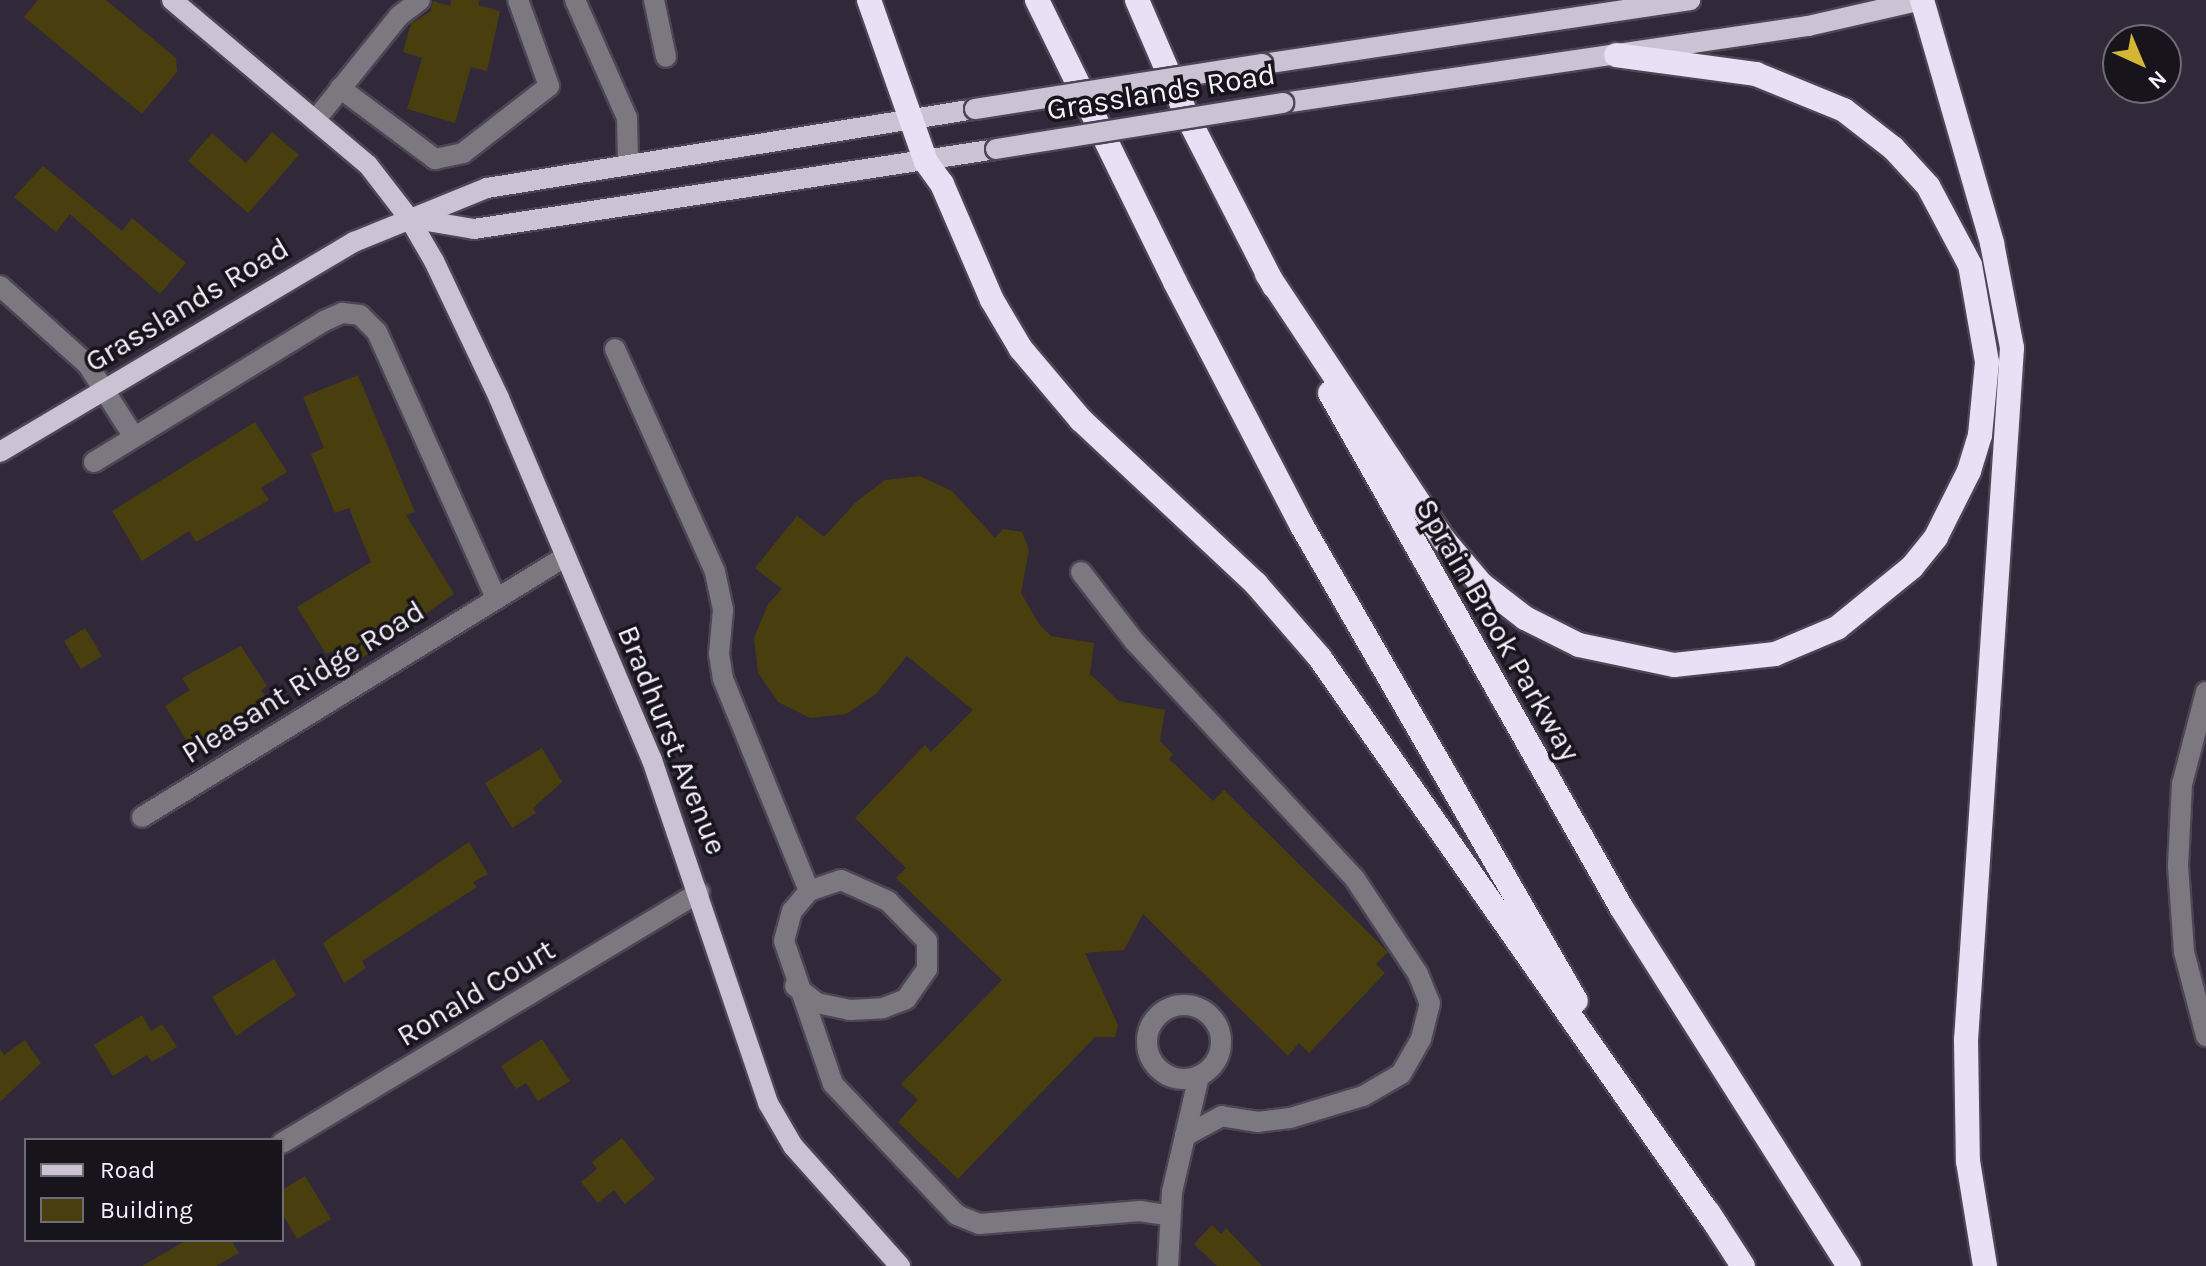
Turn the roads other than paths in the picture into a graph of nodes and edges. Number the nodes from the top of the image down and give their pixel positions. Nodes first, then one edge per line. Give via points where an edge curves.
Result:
1 (172, 0) edge
2 (420, 0) edge
3 (518, 0) edge
4 (575, 0) edge
5 (654, 0) edge
6 (869, 0) edge
7 (1037, 0) edge
8 (1137, 0) edge
9 (1690, 0) edge
10 (1922, 0) edge
11 (1616, 55) junction
12 (666, 57) dead end
13 (340, 88) junction
14 (317, 118) junction
15 (909, 120) junction
16 (628, 162) junction
17 (926, 162) junction
18 (409, 218) junction
19 (1267, 274) junction
20 (0, 286) edge
21 (615, 349) dead end
22 (105, 389) junction
23 (134, 437) junction
24 (0, 452) edge
25 (94, 462) dead end
26 (565, 557) junction
27 (1081, 572) dead end
28 (496, 598) junction
29 (2206, 692) edge
30 (142, 817) dead end
31 (809, 891) junction
32 (699, 892) junction
33 (795, 986) junction
34 (2206, 1036) edge
35 (1199, 1076) dead end
36 (1185, 1136) junction
37 (284, 1142) edge
38 (1170, 1216) junction
39 (1715, 1223) junction
40 (900, 1266) edge
41 (1168, 1266) edge
42 (1743, 1266) edge
43 (1849, 1266) edge
44 (1985, 1266) edge

1 - 14 main road, Bradhurst Avenue
2 - 13 street via 399,16
3 - 13 street via 549,86 463,153 435,159
4 - 16 street via 627,118
5 - 12 street
6 - 15 highway
7 - 39 highway via 1182,297 1387,680 1526,918
8 - 19 highway, Sprain Brook Parkway via 1187,116
9 - 15 main road, Grasslands Road, bridge
10 - 11 main road, Grasslands Road via 1808,26
10 - 44 highway via 1995,254 2012,348 1966,1040 1968,1161
11 - 17 main road, Grasslands Road, bridge
11 - 19 highway via 1756,74 1844,110 1893,148 1928,186 1970,265 1987,362 1986,399 1969,471 1936,537 1912,567 1837,628 1775,654 1674,665 1579,645 1525,618 1481,584 1443,539
13 - 14 street
14 - 18 main road, Bradhurst Avenue via 368,165
15 - 16 main road, Grasslands Road
15 - 17 highway
16 - 18 main road, Grasslands Road via 487,188
17 - 18 main road, Grasslands Road via 474,229
17 - 39 highway via 942,184 1005,324 1039,374 1256,584 1320,658
18 - 22 main road, Grasslands Road via 354,242
18 - 26 main road, Bradhurst Avenue via 451,290
19 - 43 highway, Sprain Brook Parkway via 1544,776 1715,1060
20 - 22 street via 67,343
21 - 31 street via 715,572 723,610 723,679
22 - 23 street
22 - 24 main road, Grasslands Road
23 - 25 street
23 - 28 street via 324,321 342,313 360,315 377,332
26 - 28 street, Pleasant Ridge Road
26 - 32 main road, Bradhurst Avenue via 652,760
27 - 36 street via 1135,642 1355,879 1418,974 1430,1003 1421,1039 1401,1074 1363,1096 1290,1118 1258,1122 1222,1116
28 - 30 street, Pleasant Ridge Road
29 - 34 street via 2182,784 2178,866 2184,952
31 - 33 street via 792,911 784,941
31 - 33 street via 841,880 888,901 927,941 927,969 906,999 883,1008 850,1010 817,1003
32 - 37 street, Ronald Court
32 - 40 main road, Bradhurst Avenue via 768,1103 793,1146
33 - 38 street via 833,1084 957,1215 979,1224 1140,1211
35 - 36 street
36 - 38 street
38 - 41 street
39 - 42 highway

